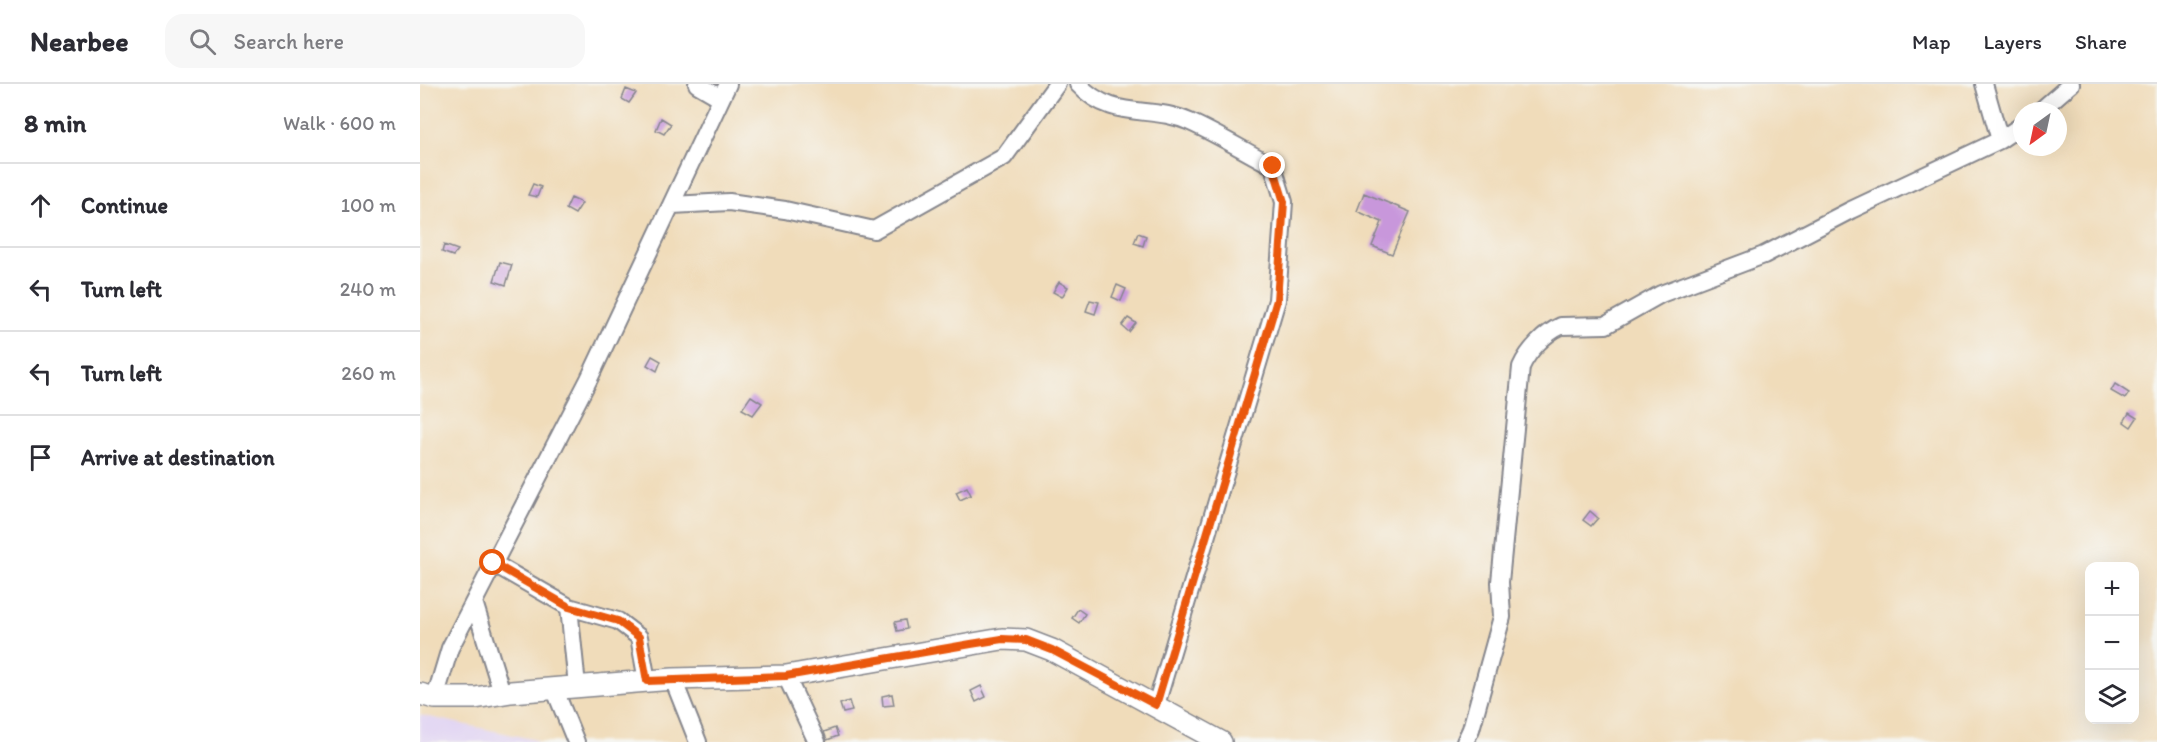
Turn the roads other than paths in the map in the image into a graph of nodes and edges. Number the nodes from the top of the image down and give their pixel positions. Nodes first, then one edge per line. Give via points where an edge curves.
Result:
1 (697, 84) edge
2 (1057, 84) edge
3 (1078, 84) edge
4 (1984, 84) edge
5 (2071, 84) edge
6 (724, 91) edge
7 (2050, 102) edge
8 (2013, 131) edge
9 (2000, 140) junction
10 (672, 205) junction
11 (493, 563) junction
12 (474, 602) junction
13 (569, 607) junction
14 (786, 676) junction
15 (673, 679) junction
16 (647, 681) junction
17 (577, 686) junction
18 (554, 688) junction
19 (502, 693) junction
20 (427, 696) edge
21 (1156, 705) junction
22 (576, 742) edge
23 (698, 742) edge
24 (817, 742) edge
25 (1221, 742) edge
26 (1465, 742) edge

1 - 6 street
2 - 10 street via 1004,157 874,230 729,202
3 - 21 street via 1104,104 1190,122 1273,166 1284,202 1277,300
4 - 9 street
5 - 7 street
6 - 10 street
8 - 9 street
9 - 26 street via 1764,255 1661,294 1606,324 1561,326 1526,356 1521,368 1500,582 1502,616
10 - 11 street via 589,379
11 - 12 street
11 - 13 street
12 - 19 street
12 - 20 street
13 - 16 street via 618,621 639,637
13 - 17 street
14 - 15 main road
14 - 21 main road via 1002,639 1026,640
14 - 24 street
15 - 16 main road
15 - 23 street
16 - 17 main road
17 - 18 main road
18 - 19 main road
18 - 22 street
19 - 20 main road via 475,698
21 - 25 main road

